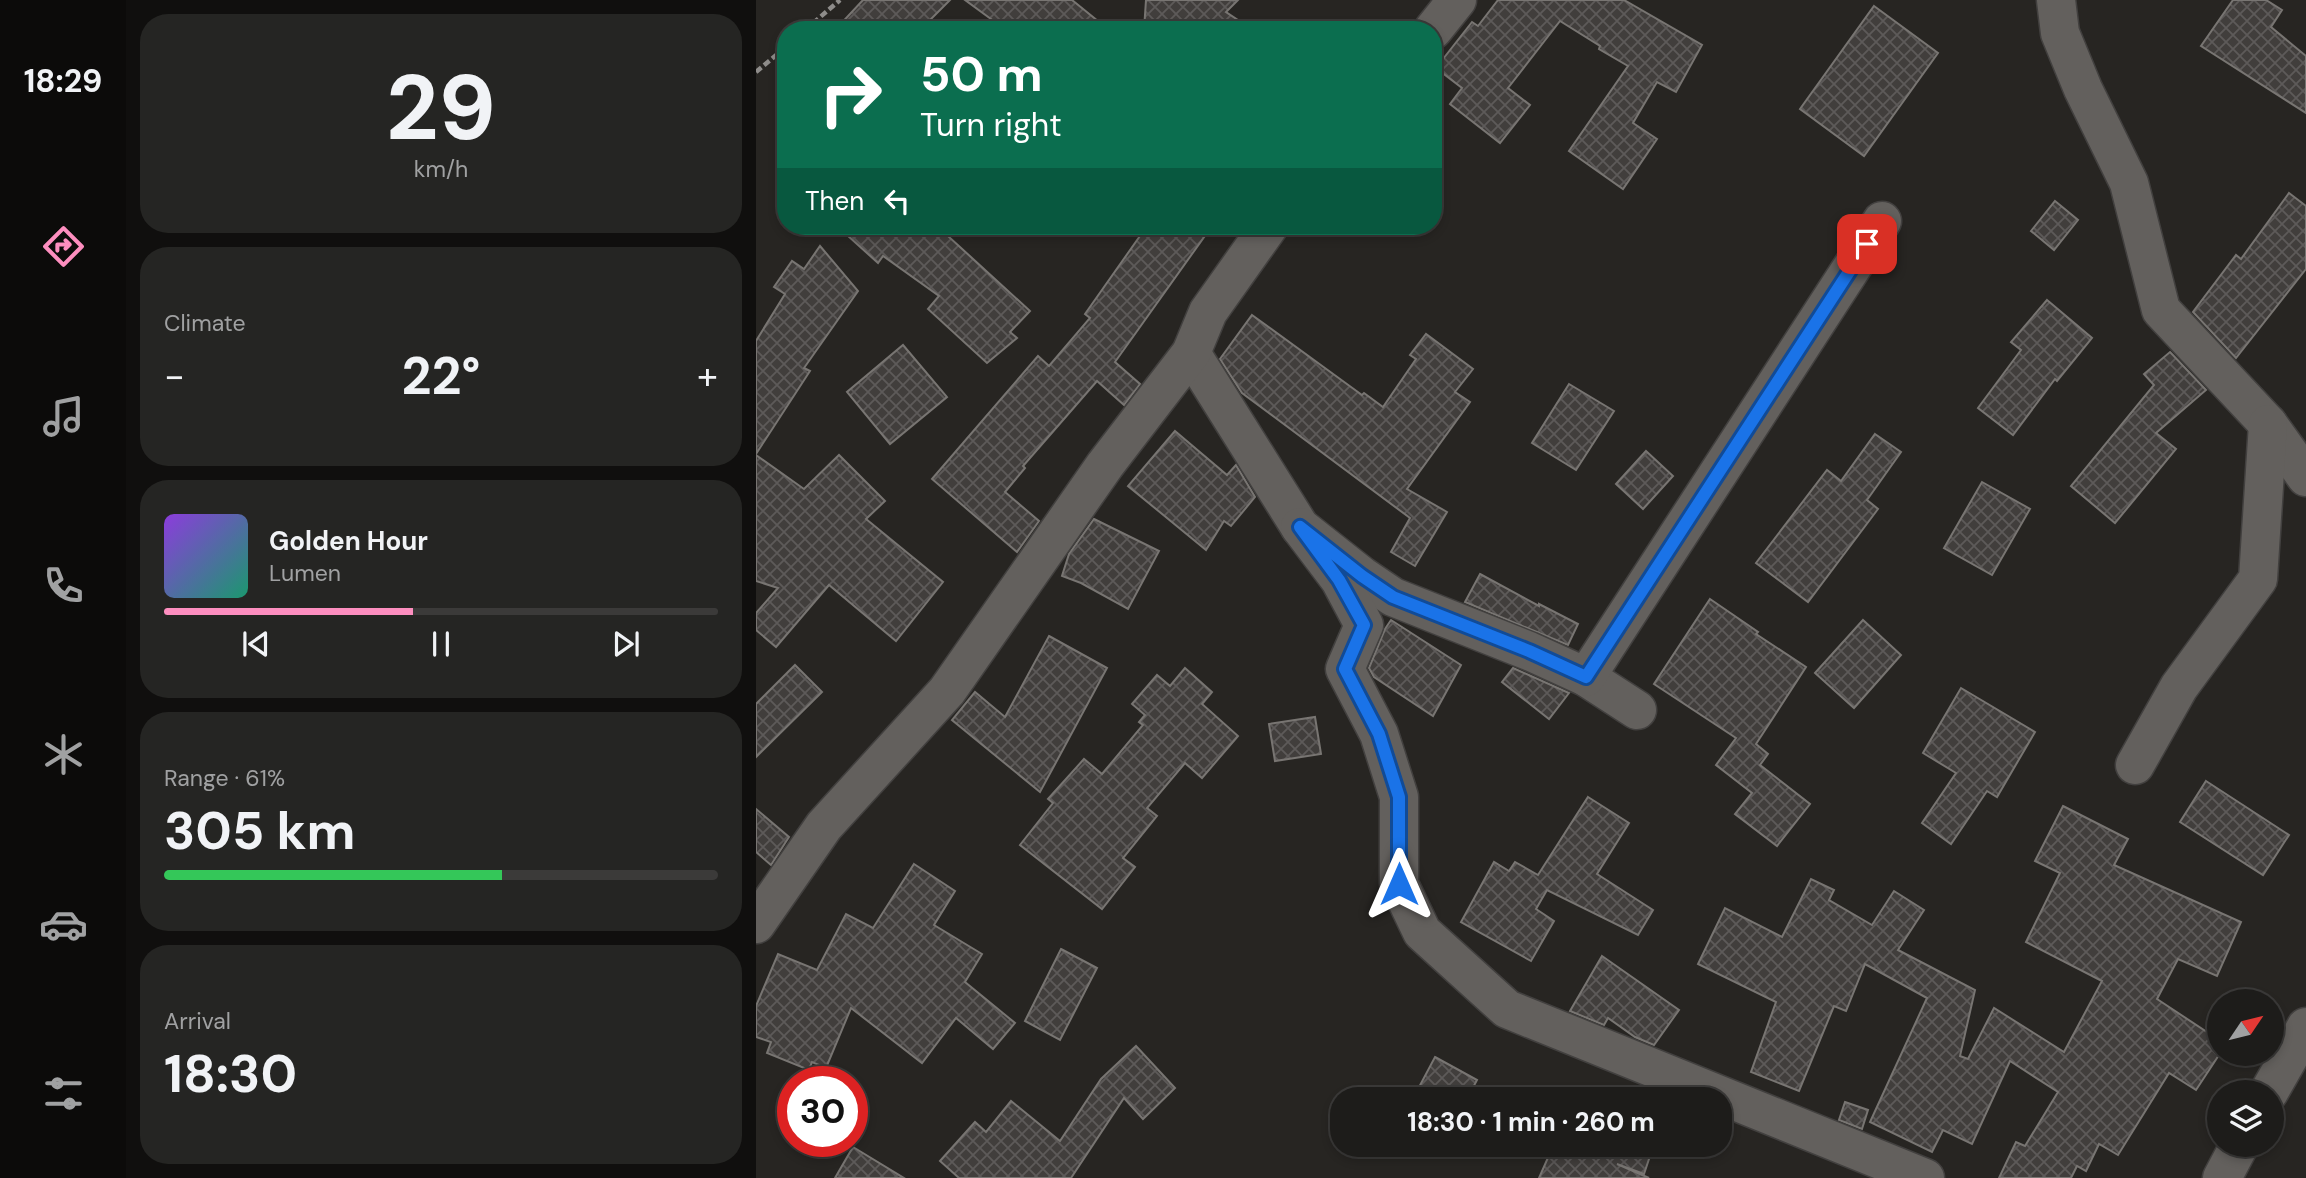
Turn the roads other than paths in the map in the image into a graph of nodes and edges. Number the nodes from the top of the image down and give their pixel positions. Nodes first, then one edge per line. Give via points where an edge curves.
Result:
1 (1457, 0) edge
2 (2056, 0) edge
3 (1440, 21) edge
4 (1882, 221) dead end
5 (1263, 235) edge
6 (1191, 353) junction
7 (2268, 424) junction
8 (2306, 477) edge
9 (1300, 527) junction
10 (1586, 677) junction
11 (1637, 710) dead end
12 (2135, 765) dead end
13 (756, 924) edge
14 (2306, 1027) edge
15 (2276, 1080) edge
16 (1925, 1178) edge

1 - 3 street
2 - 7 street via 2060,33 2129,183 2161,310
4 - 10 street
5 - 6 street via 1208,312
6 - 9 street
6 - 13 street via 1105,465 947,691 824,826
7 - 8 street
7 - 12 street via 2258,579 2179,687
9 - 10 street via 1393,597
9 - 16 street via 1339,580 1364,625 1345,669 1379,734 1399,797 1399,884 1422,932 1507,1009
10 - 11 street
14 - 15 street

